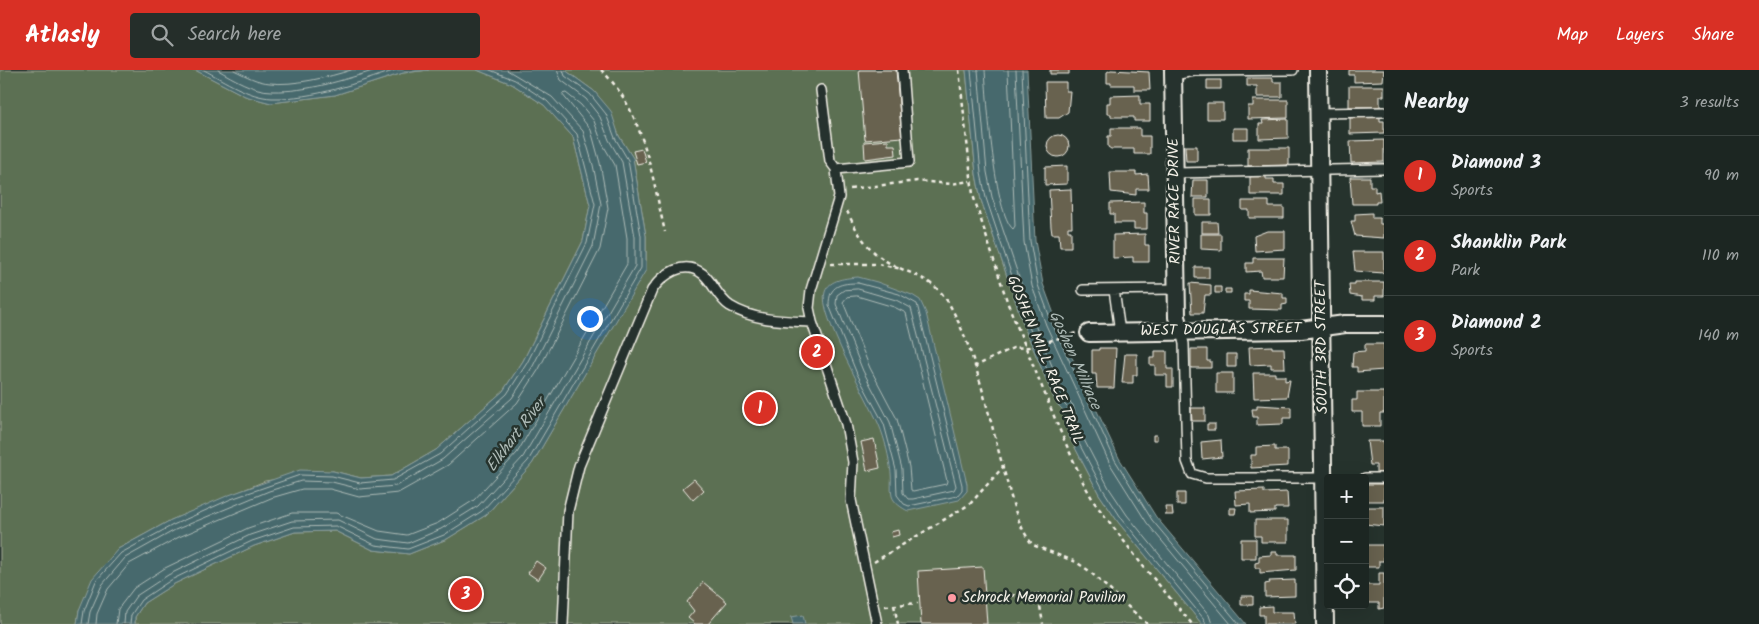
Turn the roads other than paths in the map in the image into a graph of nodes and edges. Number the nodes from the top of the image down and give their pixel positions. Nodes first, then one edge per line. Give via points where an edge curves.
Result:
1 (902, 70) edge
2 (1293, 70) edge
3 (1318, 70) edge
4 (1174, 72) edge
5 (821, 90) dead end
6 (1384, 112) edge
7 (1318, 113) junction
8 (836, 169) junction
9 (1384, 169) edge
10 (1320, 170) junction
11 (1175, 173) junction
12 (1177, 289) junction
13 (1083, 290) dead end
14 (1114, 290) junction
15 (812, 322) junction
16 (1384, 324) edge
17 (1322, 327) junction
18 (1181, 331) junction
19 (1120, 332) junction
20 (1089, 333) dead end
21 (1326, 474) edge
22 (1324, 478) edge
23 (1369, 478) edge
24 (1384, 478) edge
25 (1326, 519) edge
26 (563, 624) edge
27 (877, 624) edge
28 (1325, 624) edge

1 - 8 lane via 909,162
2 - 4 lane
3 - 7 street, SOUTH 3RD STREET
4 - 11 street, RIVER RACE DRIVE
5 - 8 lane via 830,161
6 - 7 lane
7 - 10 street, SOUTH 3RD STREET
8 - 15 lane via 839,191 816,268 809,308
9 - 10 lane
10 - 11 lane
10 - 17 street, SOUTH 3RD STREET
11 - 12 street, RIVER RACE DRIVE
12 - 14 lane
12 - 18 street, RIVER RACE DRIVE via 1177,317
13 - 14 lane
14 - 19 lane
15 - 26 lane via 776,321 730,306 702,274 693,269 676,270 660,279 652,290 579,466 568,511
15 - 27 lane via 846,424 853,462 851,500
16 - 17 street, WEST DOUGLAS STREET
17 - 18 street, WEST DOUGLAS STREET
17 - 21 street, SOUTH 3RD STREET
18 - 19 street, WEST DOUGLAS STREET
18 - 22 lane via 1187,461 1192,474 1206,478
19 - 20 street, WEST DOUGLAS STREET
23 - 24 lane
25 - 28 street, SOUTH 3RD STREET

